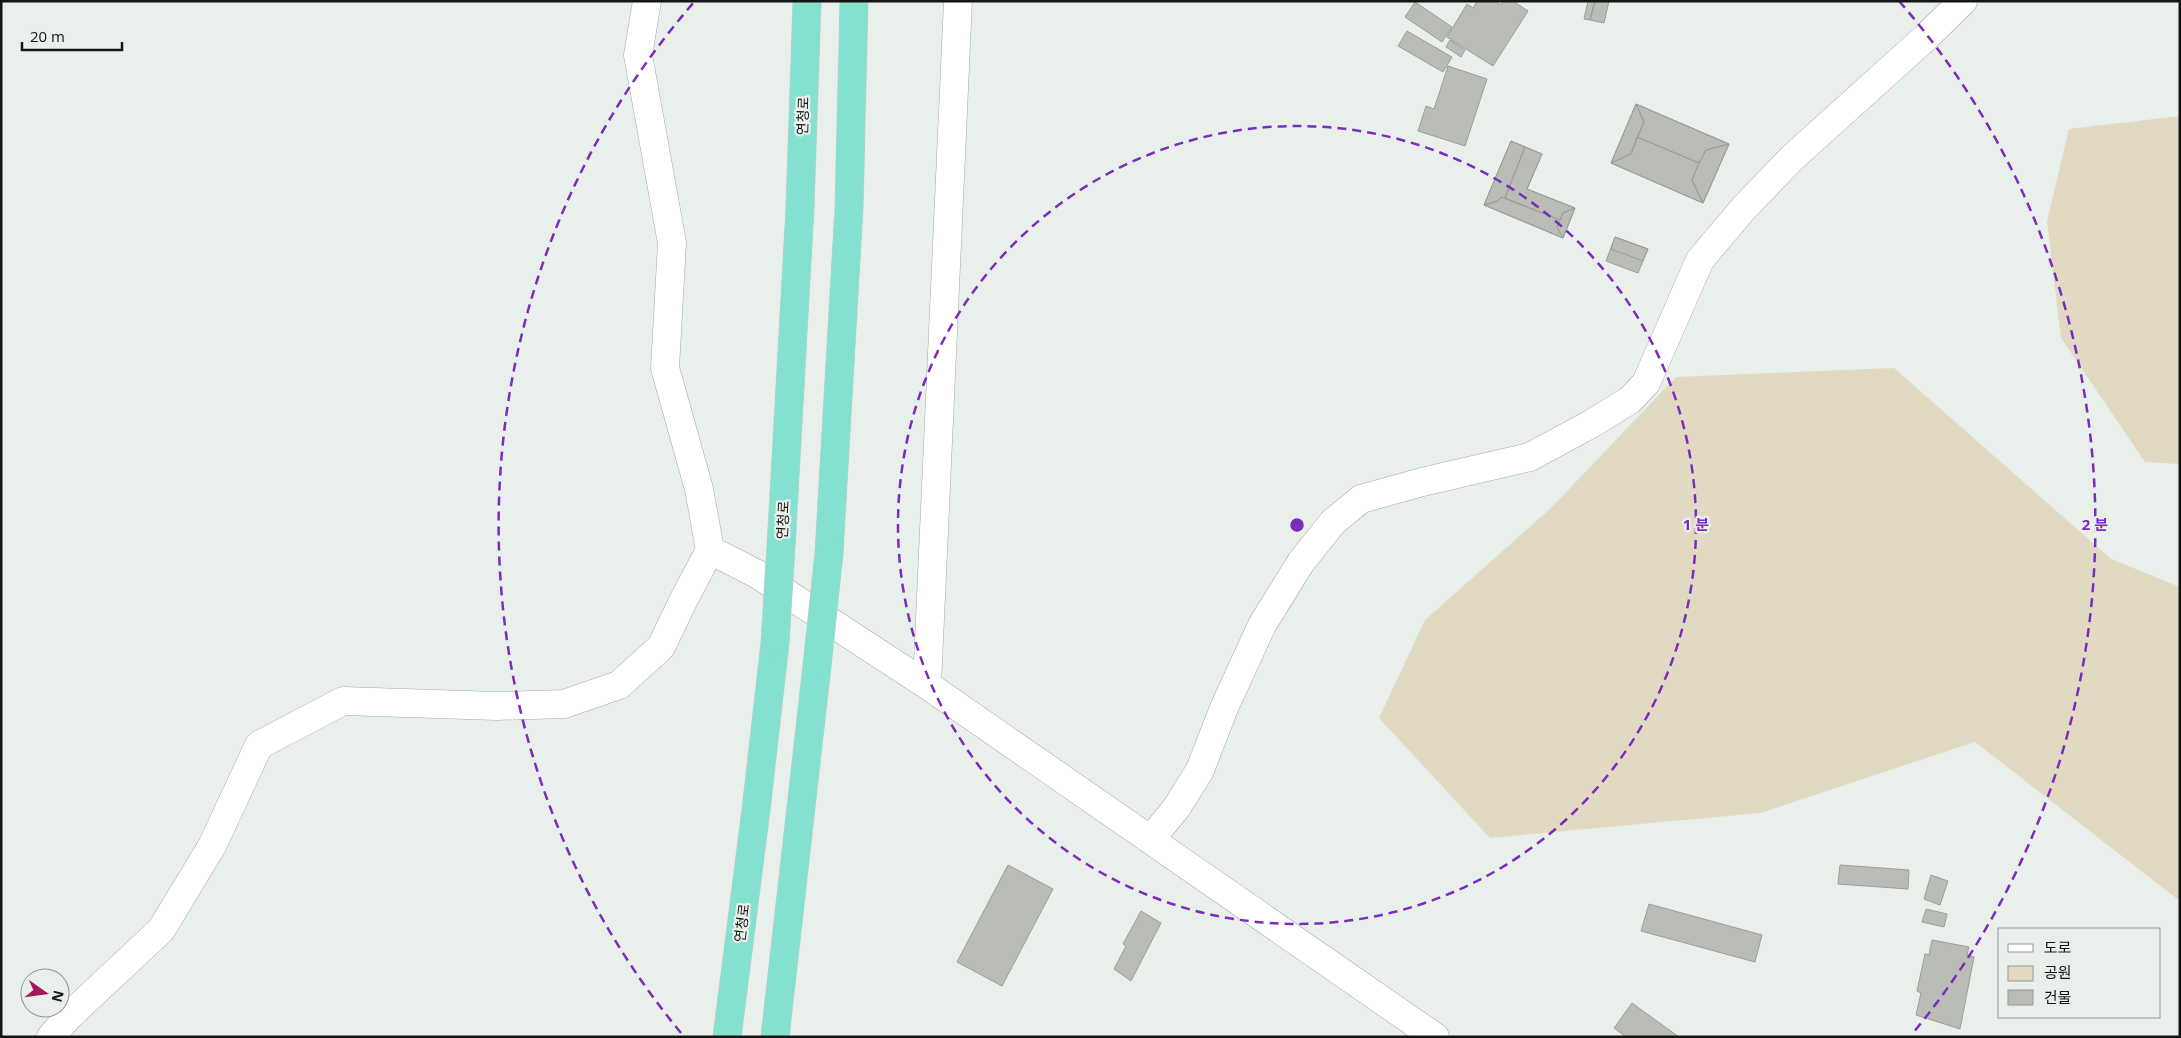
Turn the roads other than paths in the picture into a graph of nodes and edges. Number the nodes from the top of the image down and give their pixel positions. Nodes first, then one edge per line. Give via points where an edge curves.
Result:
1 (647, 1) edge
2 (807, 1) edge
3 (854, 1) edge
4 (958, 1) edge
5 (1963, 1) edge
6 (710, 550) junction
7 (927, 685) junction
8 (1151, 839) junction
9 (51, 1037) edge
10 (727, 1037) edge
11 (776, 1037) edge
12 (1435, 1037) edge

1 - 6 street via 638,55 672,243 665,368 699,489
2 - 10 highway, 연청로, bridge via 800,208 775,643
3 - 11 highway, bridge via 849,208 829,553
4 - 7 street
5 - 8 street via 1792,158 1700,260 1646,383 1630,400 1530,458 1361,499 1333,522 1301,562 1262,625 1200,770 1177,807
6 - 7 street via 756,574
6 - 9 street via 661,647 619,685 564,704 497,706 343,701 259,745 212,846 161,930 69,1016
7 - 8 street
8 - 12 street

